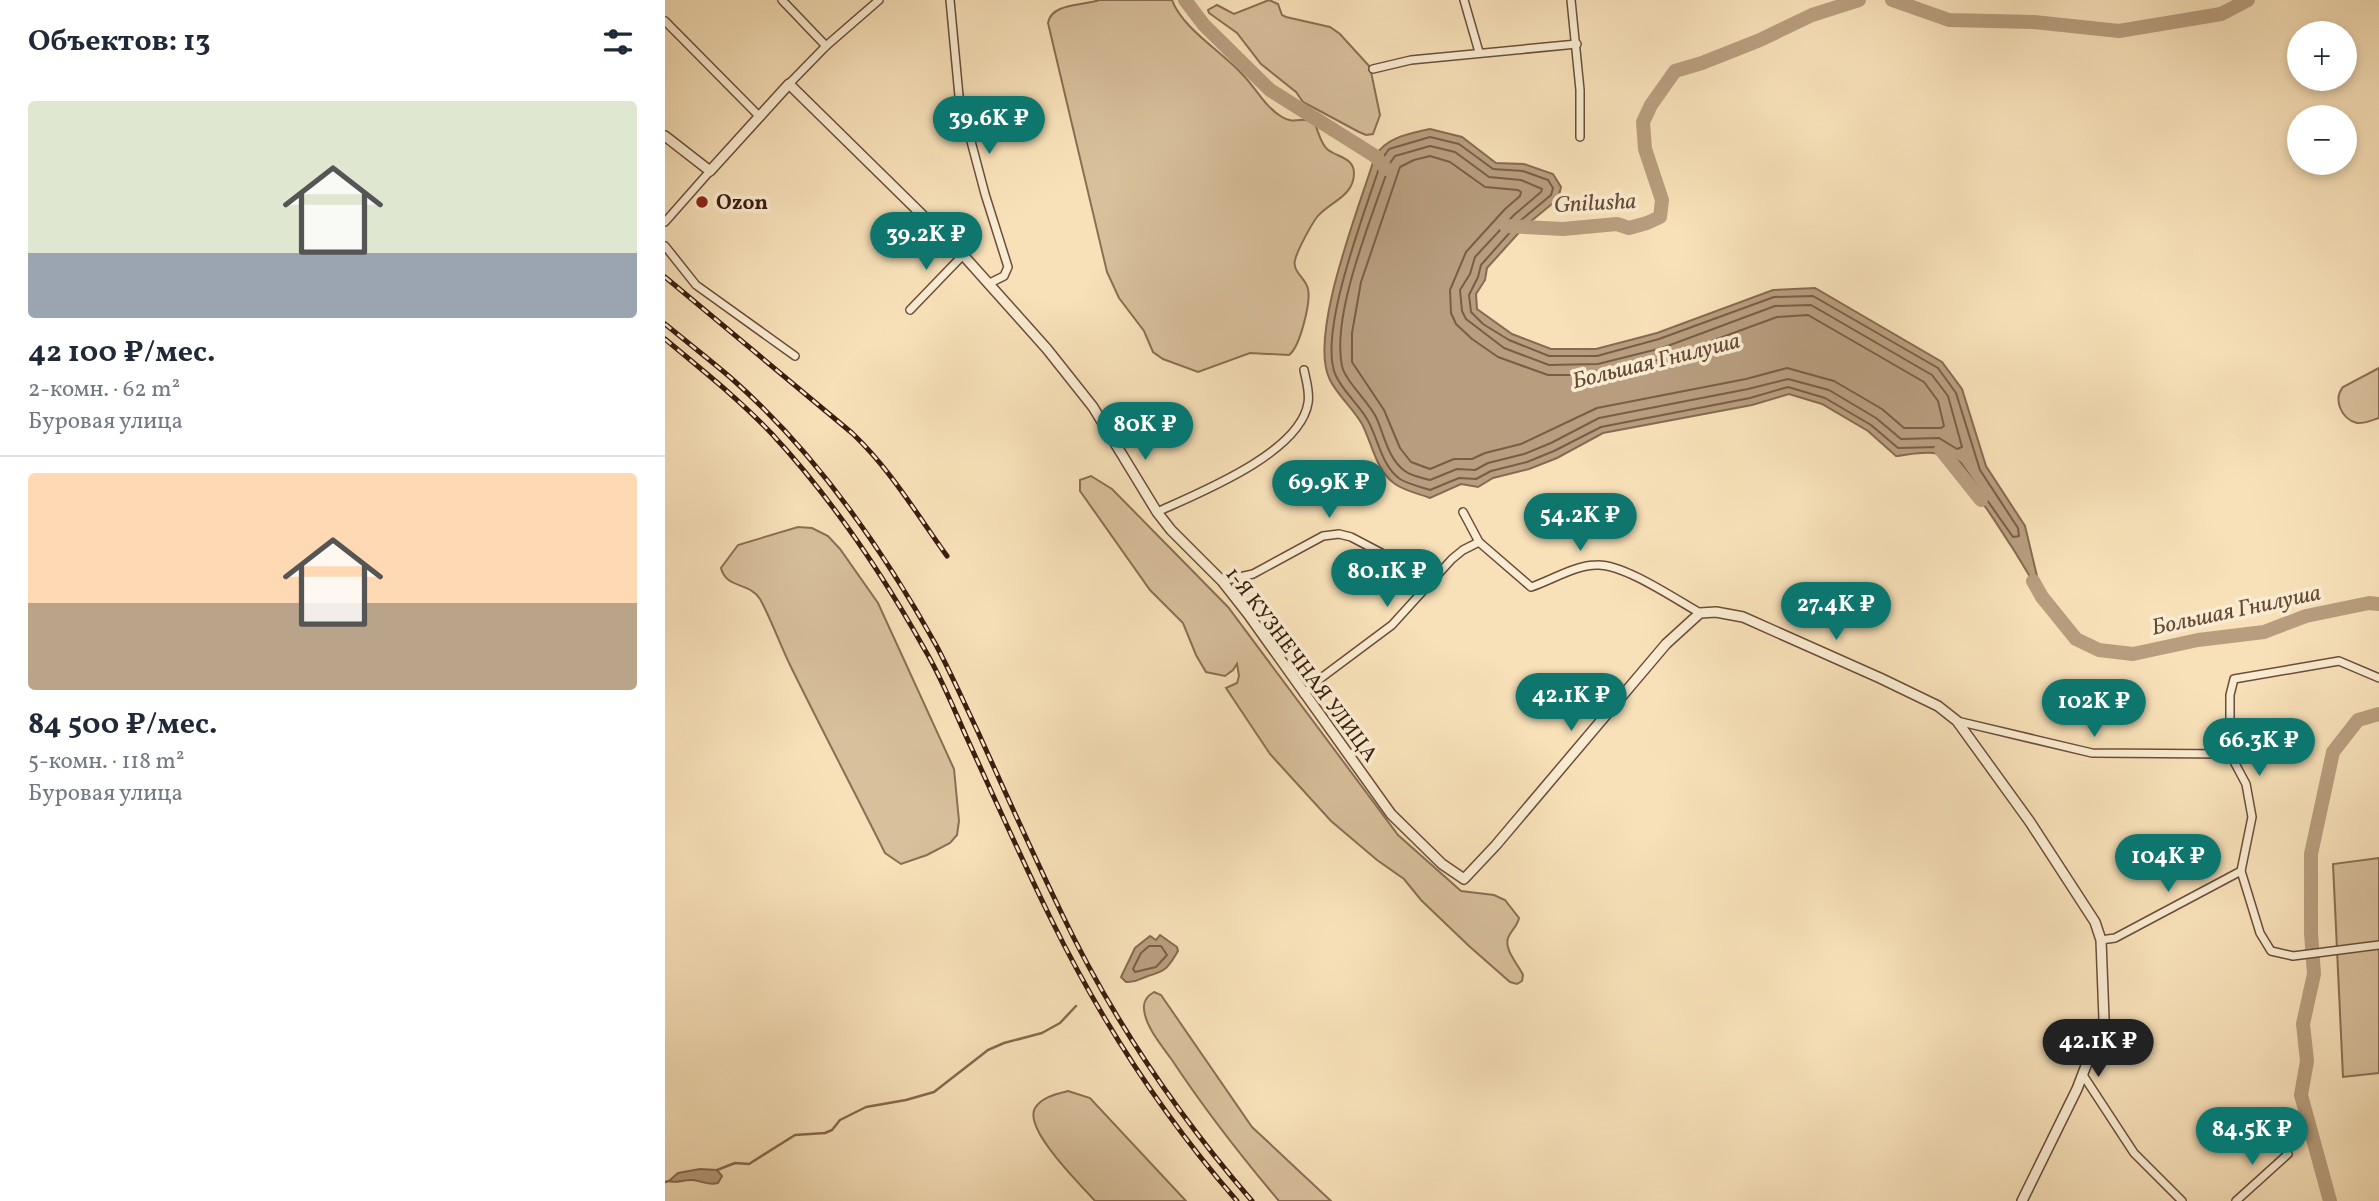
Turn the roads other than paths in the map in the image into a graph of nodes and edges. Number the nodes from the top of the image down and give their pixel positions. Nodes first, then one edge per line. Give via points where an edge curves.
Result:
1 (782, 0) edge
2 (879, 0) edge
3 (950, 0) edge
4 (1464, 0) edge
5 (1571, 0) edge
6 (665, 21) edge
7 (1577, 44) junction
8 (827, 46) junction
9 (1479, 52) junction
10 (1373, 69) dead end
11 (789, 85) junction
12 (759, 116) junction
13 (665, 136) edge
14 (1580, 137) dead end
15 (710, 171) junction
16 (665, 222) edge
17 (665, 246) edge
18 (963, 255) junction
19 (988, 284) junction
20 (910, 310) dead end
21 (795, 356) dead end
22 (1304, 370) dead end
23 (1157, 512) junction
24 (1463, 512) dead end
25 (1479, 542) junction
26 (1441, 569) junction
27 (1222, 581) junction
28 (1700, 613) junction
29 (2379, 678) edge
30 (1304, 694) junction
31 (1957, 721) junction
32 (2230, 754) junction
33 (2242, 871) junction
34 (2101, 940) junction
35 (2379, 945) edge
36 (2083, 1075) junction
37 (2288, 1154) dead end
38 (2022, 1201) edge
39 (2182, 1201) edge
40 (2236, 1201) edge

1 - 8 street
2 - 8 street
3 - 19 street via 959,96 1008,267 1005,276
4 - 9 street
5 - 7 street
6 - 12 street
7 - 9 street
7 - 14 street
8 - 11 street
9 - 10 street
11 - 12 street
11 - 18 street, 1-Я КУЗНЕЧНАЯ УЛИЦА
12 - 15 street
13 - 15 street
15 - 16 street
17 - 21 street via 695,285
18 - 19 street, 1-Я КУЗНЕЧНАЯ УЛИЦА
18 - 20 street
19 - 23 street, 1-Я КУЗНЕЧНАЯ УЛИЦА via 1093,407
22 - 23 street via 1308,404 1280,444 1258,463
23 - 27 street, 1-Я КУЗНЕЧНАЯ УЛИЦА
24 - 25 street
25 - 26 street
25 - 28 street via 1531,587 1599,564 1625,571
26 - 27 street via 1412,569 1351,537 1332,534 1253,574
26 - 30 street via 1392,625
27 - 30 street, 1-Я КУЗНЕЧНАЯ УЛИЦА
28 - 30 street, 1-Я КУЗНЕЧНАЯ УЛИЦА via 1666,644 1464,879 1404,829
28 - 31 street via 1743,617 1892,683
29 - 32 street via 2339,661 2234,679
31 - 32 street via 2092,753
31 - 34 street via 2030,822 2095,922
32 - 33 street via 2246,784 2252,817
33 - 34 street via 2115,938
33 - 35 street via 2259,933 2271,951 2293,956
34 - 36 street via 2104,1019
36 - 38 street
36 - 39 street via 2134,1153
37 - 40 street

